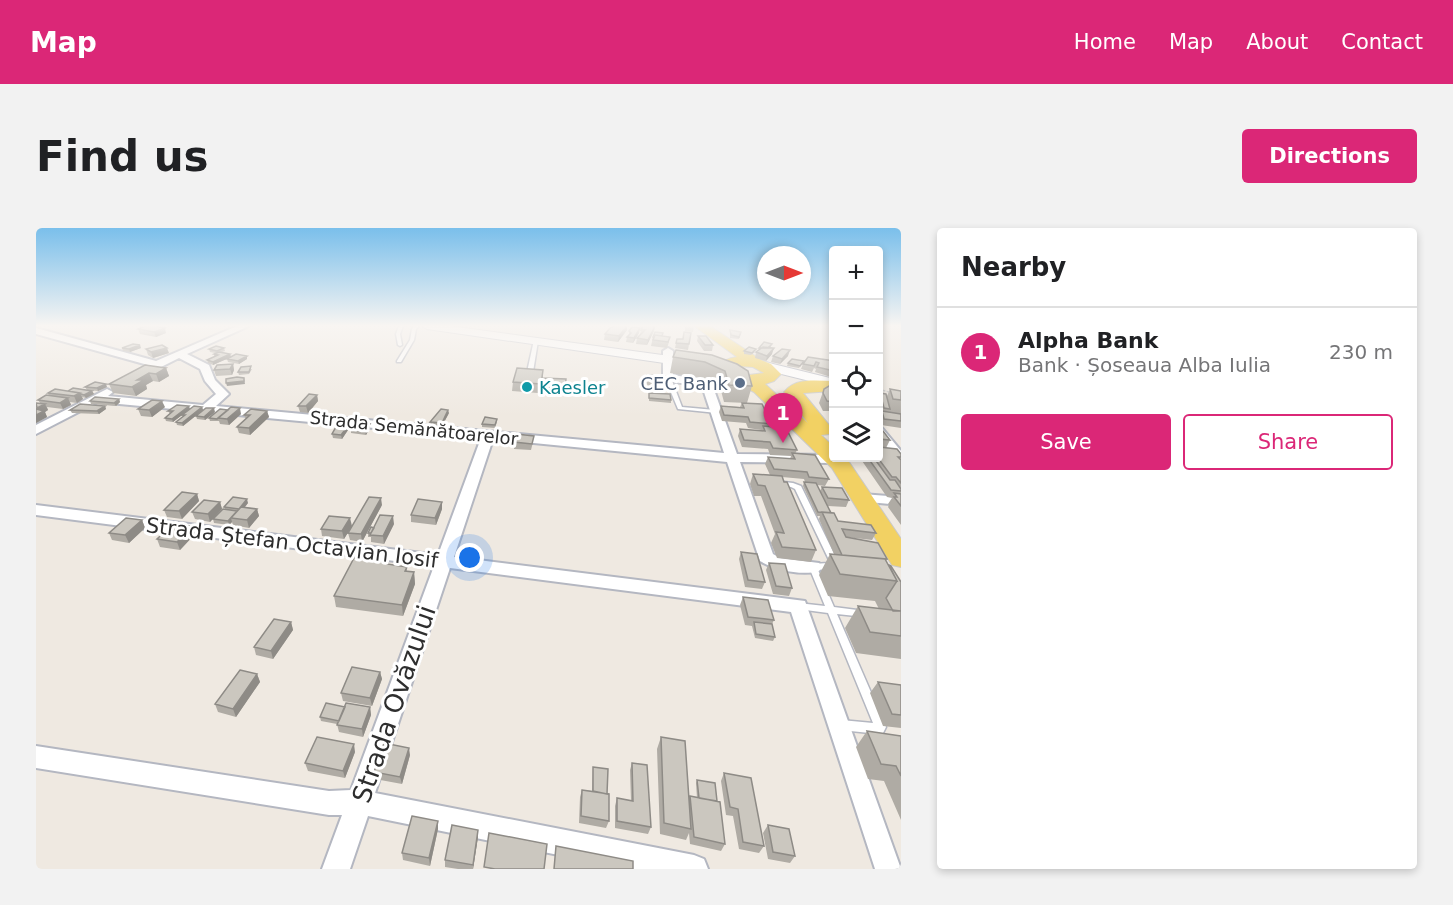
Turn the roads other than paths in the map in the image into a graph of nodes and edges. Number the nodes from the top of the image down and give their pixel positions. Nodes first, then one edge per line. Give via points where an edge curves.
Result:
1 (667, 355) edge
2 (127, 356) edge
3 (179, 356) edge
4 (183, 356) edge
5 (402, 356) edge
6 (533, 356) edge
7 (670, 356) edge
8 (724, 356) edge
9 (744, 356) edge
10 (399, 361) dead end
11 (157, 364) junction
12 (734, 369) junction
13 (765, 371) junction
14 (530, 372) edge
15 (668, 378) junction
16 (127, 381) edge
17 (829, 383) edge
18 (829, 384) edge
19 (117, 386) edge
20 (96, 398) junction
21 (207, 407) junction
22 (715, 412) junction
23 (36, 430) edge
24 (883, 435) edge
25 (488, 436) junction
26 (829, 446) edge
27 (829, 447) edge
28 (829, 450) edge
29 (898, 452) edge
30 (829, 456) edge
31 (731, 458) junction
32 (840, 462) edge
33 (769, 482) edge
34 (862, 498) junction
35 (901, 501) edge
36 (36, 510) edge
37 (901, 559) edge
38 (444, 562) junction
39 (813, 567) junction
40 (798, 606) junction
41 (831, 610) junction
42 (873, 616) edge
43 (839, 725) junction
44 (36, 757) edge
45 (360, 802) junction
46 (677, 867) edge
47 (336, 869) edge
48 (889, 869) edge

1 - 15 street
2 - 11 street
3 - 11 street
4 - 21 street via 205,366 210,381 223,394
5 - 10 lane
6 - 14 lane
7 - 12 street
8 - 12 main road
9 - 13 main road
11 - 16 street
12 - 13 main road
12 - 28 main road
13 - 17 street
13 - 27 main road
15 - 22 lane via 680,408
15 - 22 street via 706,384
18 - 26 main road via 801,386 793,392
19 - 20 street
20 - 21 street, Strada Semănătoarelor
20 - 23 street
21 - 25 street, Strada Semănătoarelor
22 - 31 street
24 - 29 street
25 - 31 street, Strada Semănătoarelor
25 - 38 street, Strada Ovăzului
30 - 31 street, Strada Semănătoarelor
31 - 39 street via 744,480 766,557 776,564
32 - 34 main road
33 - 39 lane via 798,488 834,562 831,566
34 - 35 street
34 - 37 main road
36 - 38 street, Strada Ștefan Octavian Iosif
38 - 40 street, Strada Ștefan Octavian Iosif
38 - 45 street, Strada Ovăzului
39 - 41 lane
40 - 41 lane
40 - 43 street
41 - 42 lane
41 - 43 lane via 880,727
43 - 48 street
44 - 45 street via 330,803
45 - 46 street
45 - 47 street, Strada Ovăzului

